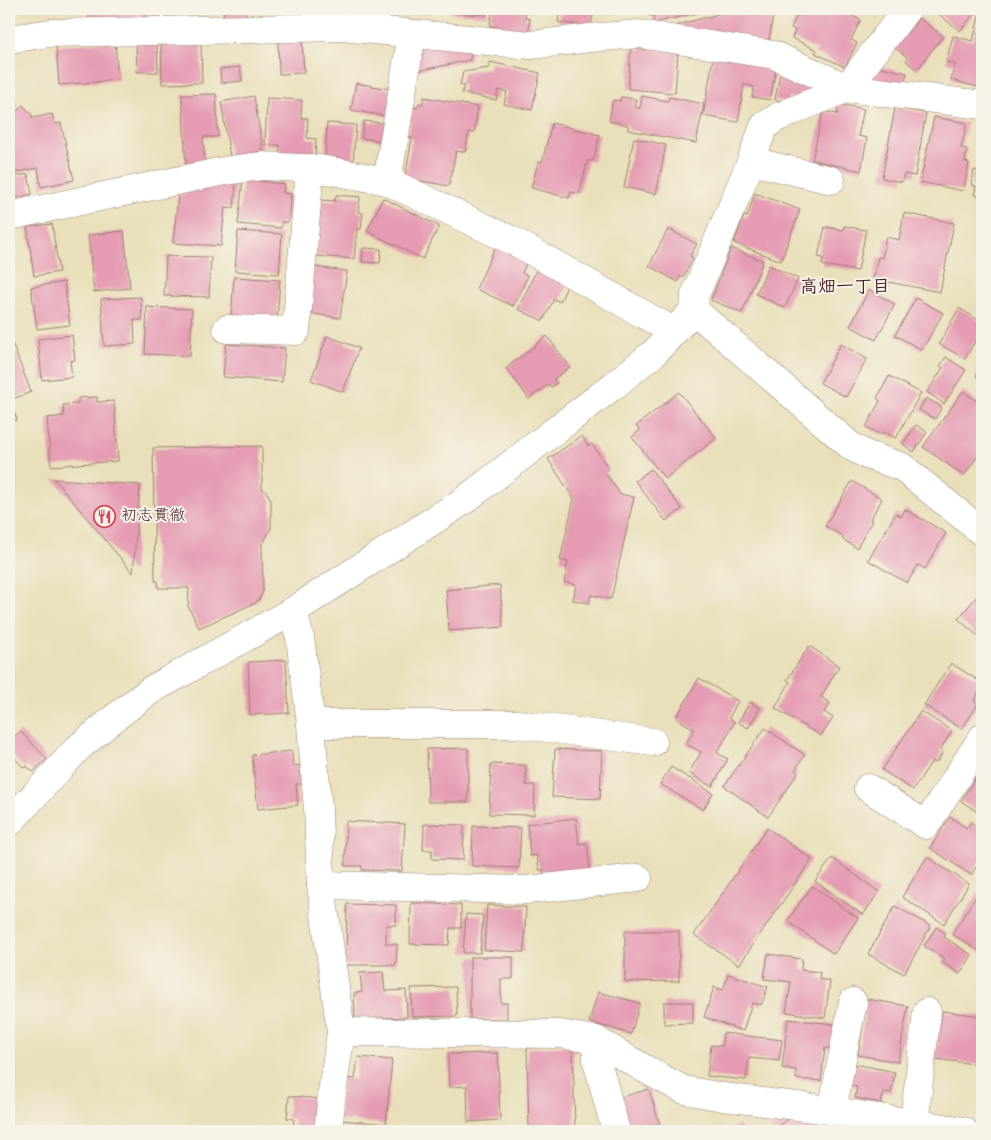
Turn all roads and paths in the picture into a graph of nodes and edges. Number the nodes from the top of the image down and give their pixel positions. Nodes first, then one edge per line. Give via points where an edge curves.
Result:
1 (907, 9) edge
2 (342, 18) edge
3 (412, 34) junction
4 (9, 39) edge
5 (847, 88) junction
6 (982, 105) edge
7 (751, 161) junction
8 (310, 168) junction
9 (831, 180) dead end
10 (387, 181) junction
11 (9, 216) edge
12 (694, 310) junction
13 (227, 328) dead end
14 (673, 331) junction
15 (981, 527) edge
16 (293, 611) junction
17 (311, 724) junction
18 (982, 738) edge
19 (653, 742) dead end
20 (868, 788) dead end
21 (9, 823) edge
22 (638, 878) dead end
23 (321, 885) junction
24 (853, 1002) dead end
25 (927, 1012) dead end
26 (341, 1032) junction
27 (596, 1040) junction
28 (832, 1110) junction
29 (914, 1123) junction
30 (328, 1131) edge
31 (616, 1131) edge
32 (964, 1131) edge

1 - 5 street
2 - 3 street
2 - 4 street via 50,33
3 - 5 street via 531,45 639,34 774,55
3 - 10 street
5 - 6 street
5 - 7 street via 764,126
7 - 9 street
7 - 12 street via 695,295
8 - 10 street
8 - 11 street via 262,166 224,171
8 - 13 street via 296,331
10 - 14 street via 519,244
12 - 14 street
12 - 15 street via 852,447 902,467
14 - 16 street via 654,352 613,386 462,502
16 - 17 street via 300,638
16 - 21 street via 131,705 78,748
17 - 19 street via 518,724
17 - 23 street
18 - 20 street via 926,825
22 - 23 street via 526,890
23 - 26 street
24 - 28 street
25 - 29 street
26 - 27 street via 560,1034
26 - 30 street
27 - 28 street via 684,1090
27 - 31 street via 598,1061
28 - 29 street
29 - 32 street

